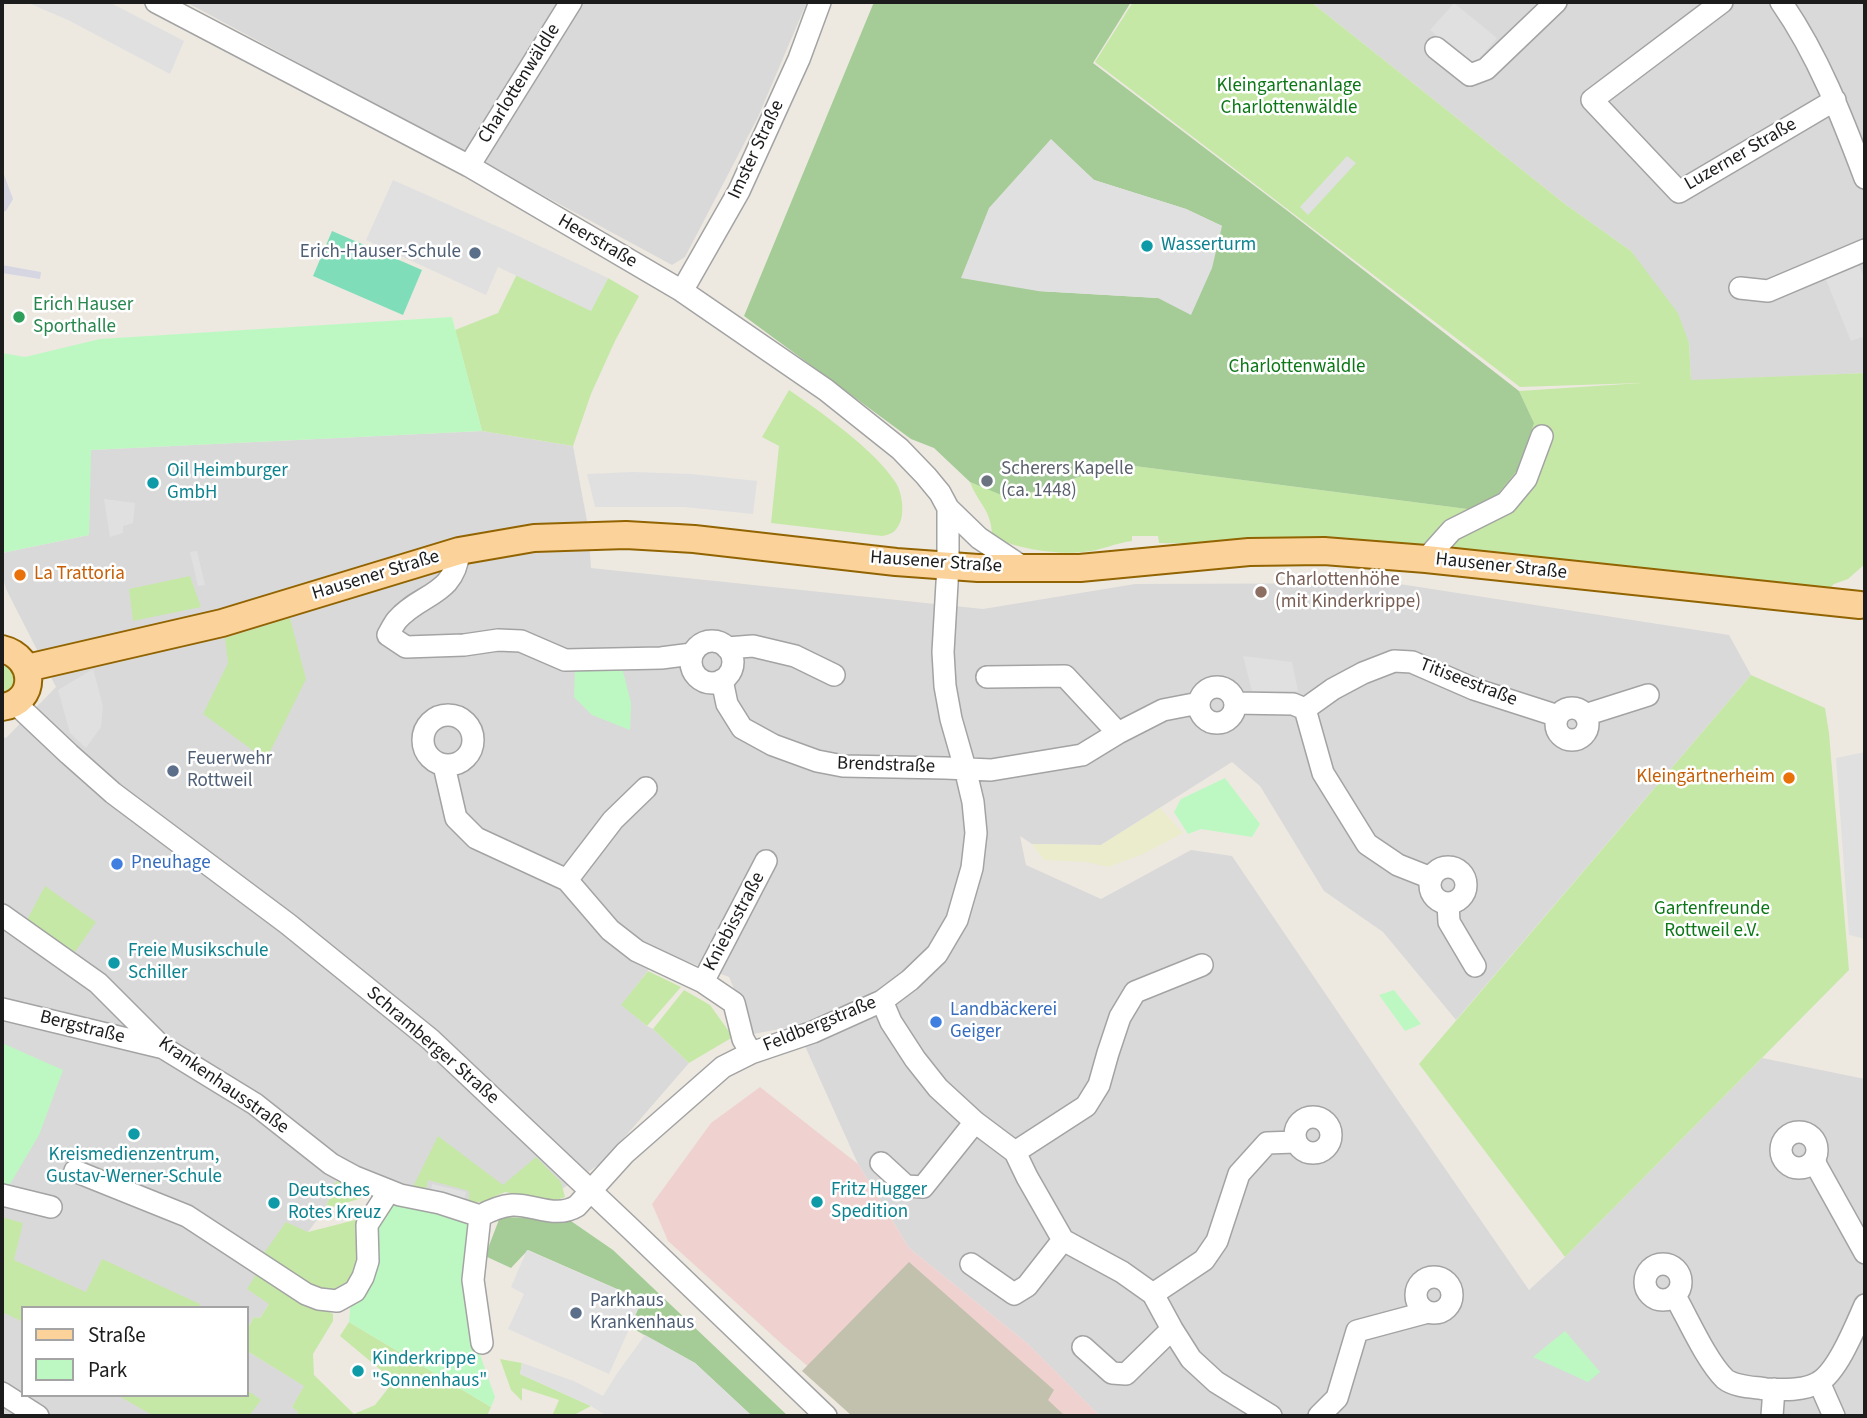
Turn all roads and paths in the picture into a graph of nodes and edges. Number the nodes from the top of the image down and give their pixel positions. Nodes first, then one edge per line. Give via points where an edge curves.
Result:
1 (156, 2) edge
2 (571, 2) edge
3 (820, 2) edge
4 (1556, 2) edge
5 (1722, 2) edge
6 (1780, 2) edge
7 (1436, 48) dead end
8 (1835, 100) junction
9 (468, 166) junction
10 (1865, 178) edge
11 (1865, 250) edge
12 (1740, 288) dead end
13 (682, 291) junction
14 (1542, 436) dead end
15 (948, 508) junction
16 (459, 551) junction
17 (1426, 559) junction
18 (948, 566) junction
19 (1024, 568) junction
20 (1864, 609) edge
21 (727, 648) junction
22 (2, 649) edge
23 (692, 654) junction
24 (27, 668) junction
25 (834, 675) dead end
26 (987, 677) dead end
27 (722, 680) junction
28 (1648, 695) dead end
29 (8, 705) edge
30 (1305, 709) junction
31 (1118, 733) junction
32 (447, 765) dead end
33 (965, 768) junction
34 (646, 788) dead end
35 (766, 861) dead end
36 (1431, 878) junction
37 (567, 880) junction
38 (1448, 904) junction
39 (2, 915) edge
40 (1202, 965) dead end
41 (1475, 966) dead end
42 (703, 982) junction
43 (882, 1001) junction
44 (2, 1009) edge
45 (162, 1047) junction
46 (751, 1053) junction
47 (975, 1122) junction
48 (1295, 1142) dead end
49 (1016, 1152) junction
50 (1815, 1159) dead end
51 (881, 1163) dead end
52 (75, 1171) dead end
53 (590, 1190) junction
54 (389, 1191) junction
55 (2, 1195) edge
56 (51, 1207) dead end
57 (480, 1216) junction
58 (1063, 1240) junction
59 (1865, 1253) edge
60 (971, 1264) dead end
61 (1153, 1294) junction
62 (1675, 1296) dead end
63 (1865, 1306) edge
64 (1428, 1312) dead end
65 (1172, 1329) junction
66 (482, 1343) dead end
67 (1083, 1347) dead end
68 (1819, 1382) junction
69 (1774, 1390) junction
70 (2, 1393) edge
71 (38, 1416) edge
72 (826, 1416) edge
73 (1271, 1416) edge
74 (1319, 1416) edge
75 (1772, 1416) edge
76 (1834, 1416) edge

1 - 9 street, Heerstraße
2 - 9 street, Charlottenwäldle
3 - 13 street, Imster Straße via 739,191
4 - 7 street via 1486,69 1470,75
5 - 8 street, Luzerner Straße via 1592,100 1678,192
6 - 8 street
8 - 10 street
9 - 13 street, Heerstraße
11 - 12 street via 1769,291
13 - 15 street, Heerstraße via 826,390 900,449
14 - 17 street via 1526,479 1506,503 1452,530
15 - 18 street
15 - 19 street, Heerstraße via 979,538
16 - 18 main road, Hausener Straße via 534,538 626,535
16 - 23 street via 458,564 440,590 403,614 388,635 406,647 521,641 565,660
16 - 24 main road, Hausener Straße via 222,623
17 - 19 main road, Hausener Straße via 1324,551 1249,552 1080,568
17 - 20 main road, Hausener Straße
18 - 19 main road, Hausener Straße
18 - 33 street, Feldbergstraße via 944,686
21 - 23 street via 705,642
21 - 25 street via 753,646 785,653
21 - 27 street, Brendstraße via 732,665
22 - 24 main road via 17,654
23 - 27 street via 692,668 701,680
24 - 29 main road via 27,688
26 - 31 street via 1065,676
27 - 33 street, Brendstraße via 727,704 742,728 817,761 843,766
28 - 30 street, Titiseestraße via 1585,715 1571,708 1558,716 1474,690 1412,662 1394,661 1333,689
29 - 53 street, Schramberger Straße via 107,788 288,924 430,1039
30 - 31 street via 1293,704 1235,703 1232,715 1217,723 1205,719 1199,703 1163,710
30 - 36 street via 1323,772 1367,844 1398,865
31 - 33 street via 1082,755 991,770
32 - 37 street, Kniebisstraße via 456,818 476,838
33 - 43 street, Feldbergstraße via 975,833 972,868 957,920 937,954
34 - 37 street via 613,820
35 - 42 street, Kniebisstraße
36 - 38 street via 1433,895
36 - 38 street via 1445,867 1457,869 1465,877 1464,895
37 - 42 street, Kniebisstraße via 610,930 636,951
38 - 41 street via 1448,922
39 - 45 street, Krankenhausstraße via 98,984
40 - 49 street via 1135,992 1120,1017 1100,1085 1086,1106
42 - 46 street, Kniebisstraße via 734,1003
43 - 46 street, Feldbergstraße
43 - 47 street via 915,1059
44 - 45 street, Bergstraße
45 - 54 street, Krankenhausstraße via 255,1104 331,1164
46 - 53 street, Feldbergstraße via 723,1067
47 - 49 street
47 - 51 street via 923,1187 906,1185
48 - 61 street via 1267,1143 1239,1174 1217,1241 1204,1260
49 - 58 street
50 - 59 street
52 - 54 street via 187,1216 306,1294 337,1301 355,1291 363,1277 368,1261 367,1224
53 - 57 street via 569,1211 511,1205
53 - 72 street, Schramberger Straße
54 - 57 street, Krankenhausstraße
55 - 56 street
57 - 66 street via 473,1280
58 - 60 street via 1027,1286 1014,1294
58 - 61 street
61 - 65 street
62 - 69 street via 1716,1369 1728,1381
63 - 68 street via 1832,1370
64 - 74 street via 1357,1331 1337,1398
65 - 67 street via 1126,1374 1112,1373
65 - 73 street via 1191,1359 1216,1382
68 - 69 street
68 - 76 street
69 - 75 street
70 - 71 street

